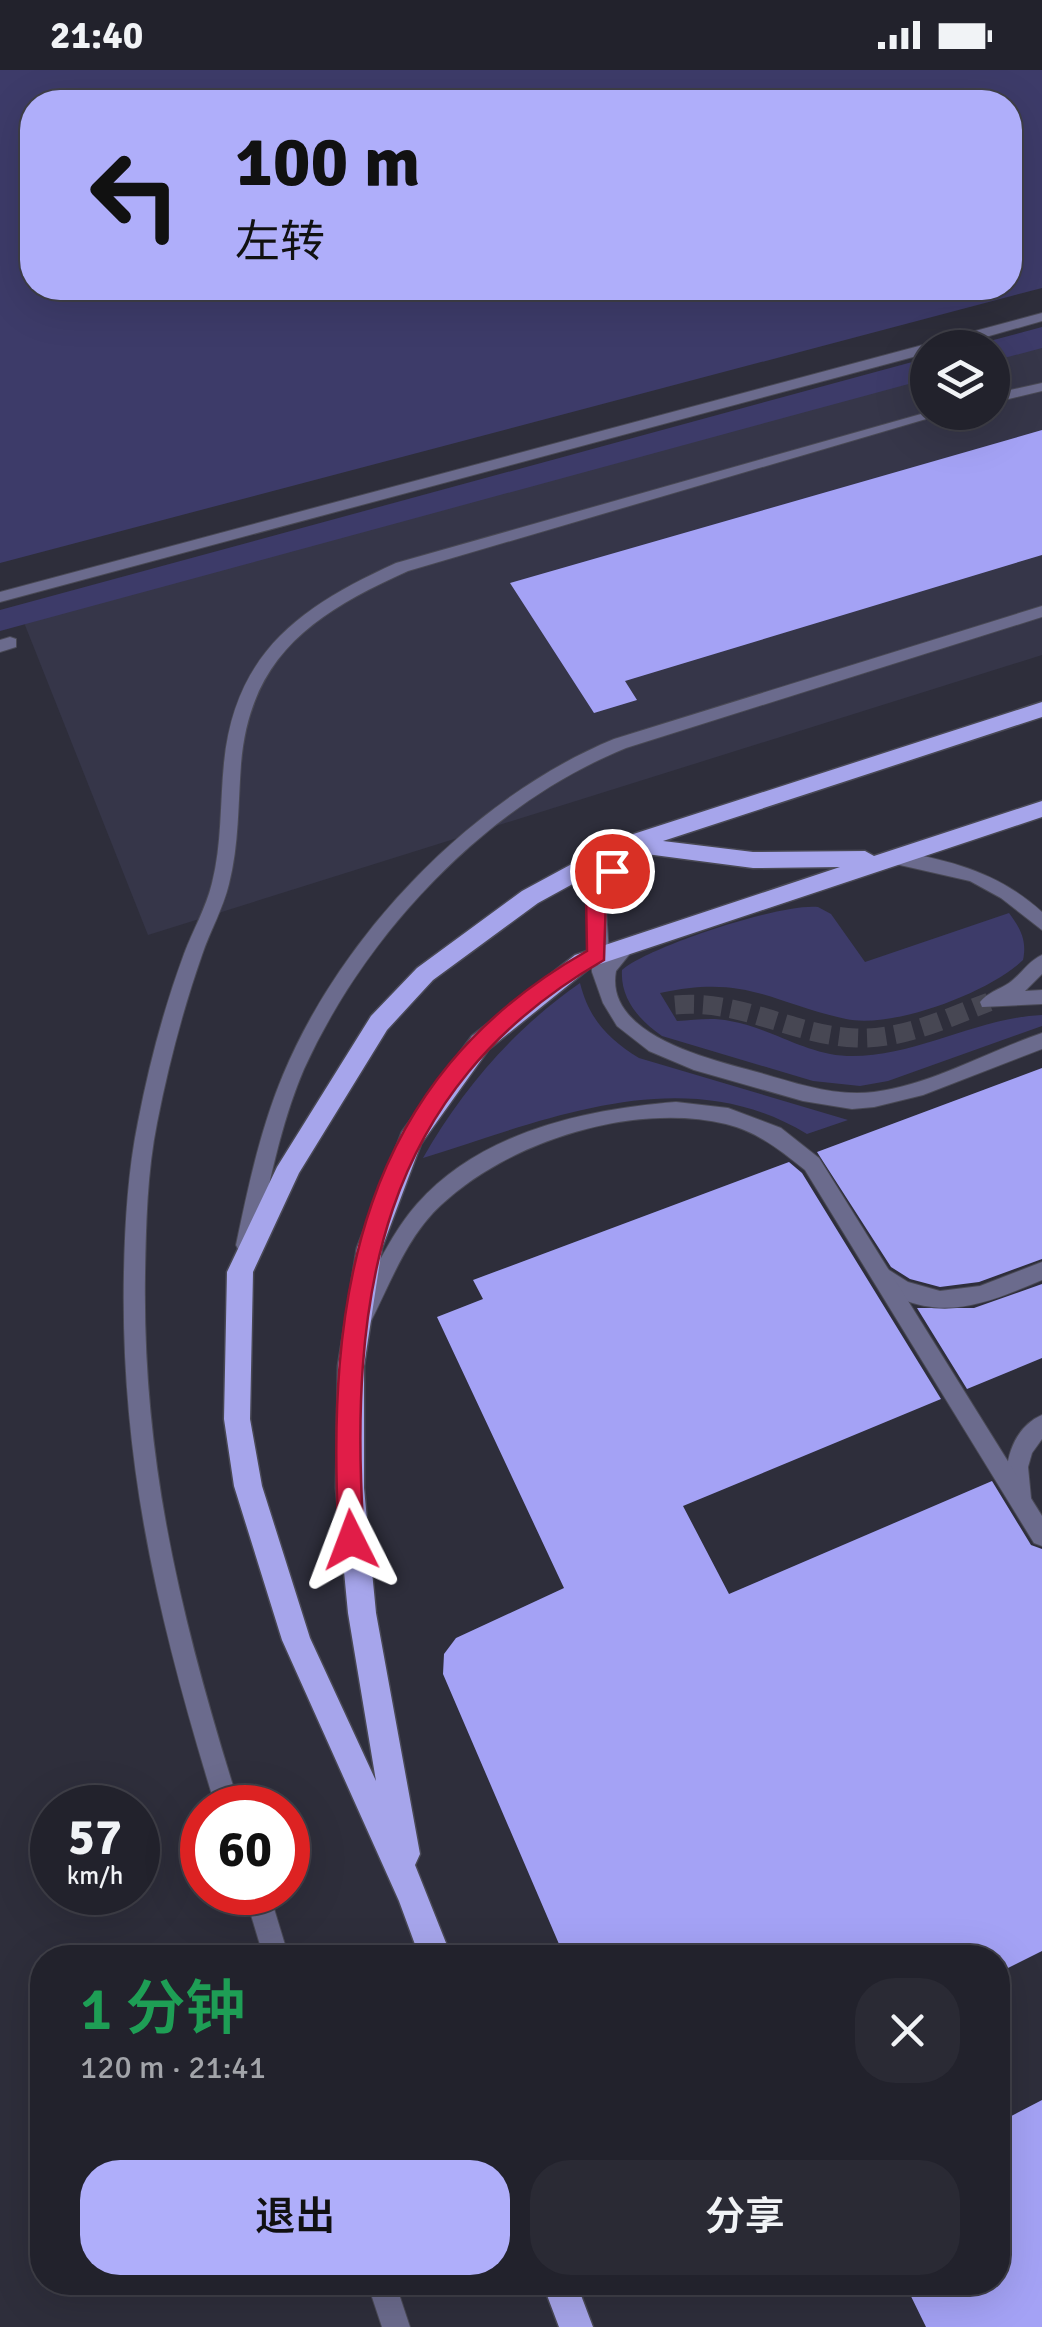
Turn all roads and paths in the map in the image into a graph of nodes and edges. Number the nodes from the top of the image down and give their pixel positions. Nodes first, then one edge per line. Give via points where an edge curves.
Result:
1 (1042, 317) edge
2 (994, 330) edge
3 (910, 353) edge
4 (1042, 387) edge
5 (1010, 395) edge
6 (910, 422) edge
7 (0, 597) edge
8 (1042, 611) edge
9 (1042, 709) edge
10 (1042, 809) edge
11 (626, 845) junction
12 (897, 858) junction
13 (1041, 922) edge
14 (628, 945) junction
15 (1042, 946) edge
16 (597, 954) junction
17 (1042, 962) edge
18 (604, 984) junction
19 (1042, 997) edge
20 (1042, 1042) edge
21 (1042, 1271) edge
22 (240, 1272) junction
23 (879, 1272) junction
24 (353, 1337) junction
25 (1042, 1425) edge
26 (1021, 1502) junction
27 (1042, 1536) edge
28 (221, 1785) edge
29 (413, 1896) junction
30 (263, 1915) edge
31 (273, 1945) edge
32 (431, 1945) edge
33 (386, 2295) edge
34 (564, 2295) edge
35 (396, 2327) edge
36 (576, 2327) edge

1 - 2 street
3 - 7 street
4 - 5 street
6 - 28 street via 402,567 294,624 264,658 242,712 220,886 190,960 161,1065 138,1198 134,1387 142,1484 188,1681
8 - 22 street via 648,734 552,776 494,816 371,946 327,1009 294,1069 269,1141
9 - 11 main road
10 - 12 main road
11 - 12 main road via 784,861
11 - 16 street via 596,896
11 - 22 main road via 476,935 425,974 380,1023 289,1167
12 - 13 street via 984,878 1012,893
12 - 14 main road
13 - 15 street
14 - 16 main road
14 - 18 street via 607,965
16 - 18 street
16 - 24 main road via 542,986 501,1021 410,1139 367,1248
17 - 19 street via 1019,986 989,1002
18 - 20 street via 625,1027 658,1048 823,1098 855,1102 891,1095
21 - 23 street via 965,1301 942,1303 896,1288
22 - 29 main road via 237,1419 265,1553 296,1640
23 - 24 street via 793,1142 748,1119 635,1113 534,1138 462,1176 408,1231
23 - 26 street
24 - 29 main road via 345,1440 351,1540 366,1656
25 - 26 street via 1018,1456
26 - 27 street
29 - 32 main road
30 - 31 street
33 - 35 street
34 - 36 main road

